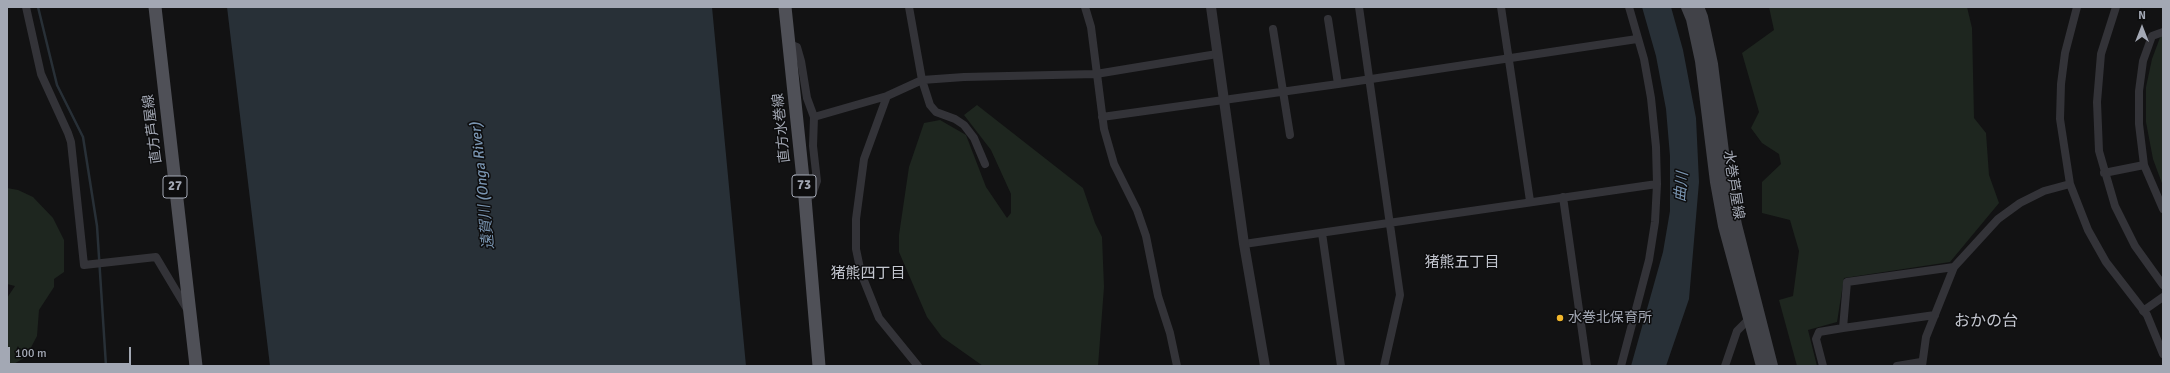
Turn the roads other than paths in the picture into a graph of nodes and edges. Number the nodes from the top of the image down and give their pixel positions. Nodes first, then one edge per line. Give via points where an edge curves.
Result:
1 (26, 7) edge
2 (155, 7) edge
3 (785, 7) edge
4 (908, 7) edge
5 (1085, 7) edge
6 (1211, 7) edge
7 (1359, 7) edge
8 (1501, 7) edge
9 (1629, 7) edge
10 (1687, 7) edge
11 (1698, 7) edge
12 (2077, 7) edge
13 (2116, 7) edge
14 (1328, 19) dead end
15 (1274, 29) dead end
16 (2163, 32) edge
17 (1637, 39) junction
18 (789, 44) junction
19 (1217, 54) junction
20 (1508, 58) junction
21 (1096, 74) junction
22 (1369, 78) junction
23 (922, 80) junction
24 (1338, 84) junction
25 (1283, 91) junction
26 (887, 96) junction
27 (1224, 99) junction
28 (814, 117) junction
29 (1102, 117) junction
30 (1290, 135) dead end
31 (985, 164) dead end
32 (2144, 165) junction
33 (2104, 173) junction
34 (1657, 184) junction
35 (2070, 184) junction
36 (1563, 197) junction
37 (805, 198) junction
38 (1530, 201) junction
39 (2163, 209) edge
40 (1391, 223) junction
41 (1322, 233) junction
42 (1244, 244) junction
43 (1954, 267) junction
44 (2163, 285) edge
45 (2163, 297) edge
46 (2143, 311) junction
47 (190, 313) junction
48 (1754, 315) junction
49 (1935, 315) junction
50 (1843, 328) junction
51 (2163, 354) edge
52 (1921, 364) edge
53 (196, 366) edge
54 (820, 366) edge
55 (918, 366) edge
56 (1177, 366) edge
57 (1265, 366) edge
58 (1341, 366) edge
59 (1384, 366) edge
60 (1587, 366) edge
61 (1621, 366) edge
62 (1724, 366) edge
63 (1762, 366) edge
64 (1772, 366) edge
65 (1824, 366) edge
66 (1897, 366) edge

1 - 47 street via 40,74 68,133 84,265 156,257
2 - 47 main road, 直方芦屋線 / 27
3 - 18 main road, 直方水巻線 / 73
4 - 23 street
5 - 21 street via 1091,27
6 - 19 street
7 - 22 street
8 - 20 street
9 - 17 street
10 - 48 main road, 水巻芦屋線 via 1701,61 1724,226
11 - 48 main road, 水巻芦屋線 via 1712,64 1726,176
12 - 35 street via 2065,53 2061,84 2060,119
13 - 33 street via 2101,54 2096,102 2099,151
14 - 24 street
15 - 25 street
16 - 32 street via 2152,36 2143,61 2139,91 2139,124
17 - 20 street
17 - 34 street via 1652,98
18 - 28 street via 797,47 802,61 807,98
18 - 37 main road, 直方水巻線 / 73
19 - 21 street
19 - 27 street
20 - 22 street
20 - 38 street
21 - 23 street
21 - 29 street
22 - 24 street
22 - 40 street
23 - 26 street
23 - 31 street via 930,105 936,112 964,125 974,138
24 - 25 street
25 - 27 street
25 - 30 street
26 - 28 street
26 - 55 street via 864,159 856,218 856,249 861,273 879,318
27 - 29 street
27 - 42 street
28 - 37 street via 813,146 817,181 812,195
29 - 56 street via 1114,164 1137,210 1146,236 1158,296
32 - 33 street
32 - 39 street
33 - 44 street via 2115,206 2135,246
34 - 36 street
34 - 61 street via 1649,260
35 - 43 street via 2044,191 2020,203 1998,220
35 - 46 street via 2088,230 2106,262
36 - 38 street
36 - 60 street
37 - 54 main road, 直方水巻線 / 73
38 - 40 street
40 - 41 street
40 - 59 street via 1400,295
41 - 42 street
41 - 58 street
42 - 57 street
43 - 49 street
43 - 50 street via 1847,282
45 - 46 street
46 - 51 street
47 - 53 main road, 直方芦屋線 / 27
48 - 62 street via 1737,331
48 - 63 main road, 水巻芦屋線
48 - 64 main road, 水巻芦屋線
49 - 50 street
49 - 52 street via 1926,337
50 - 65 street via 1819,332 1816,339
52 - 66 street

